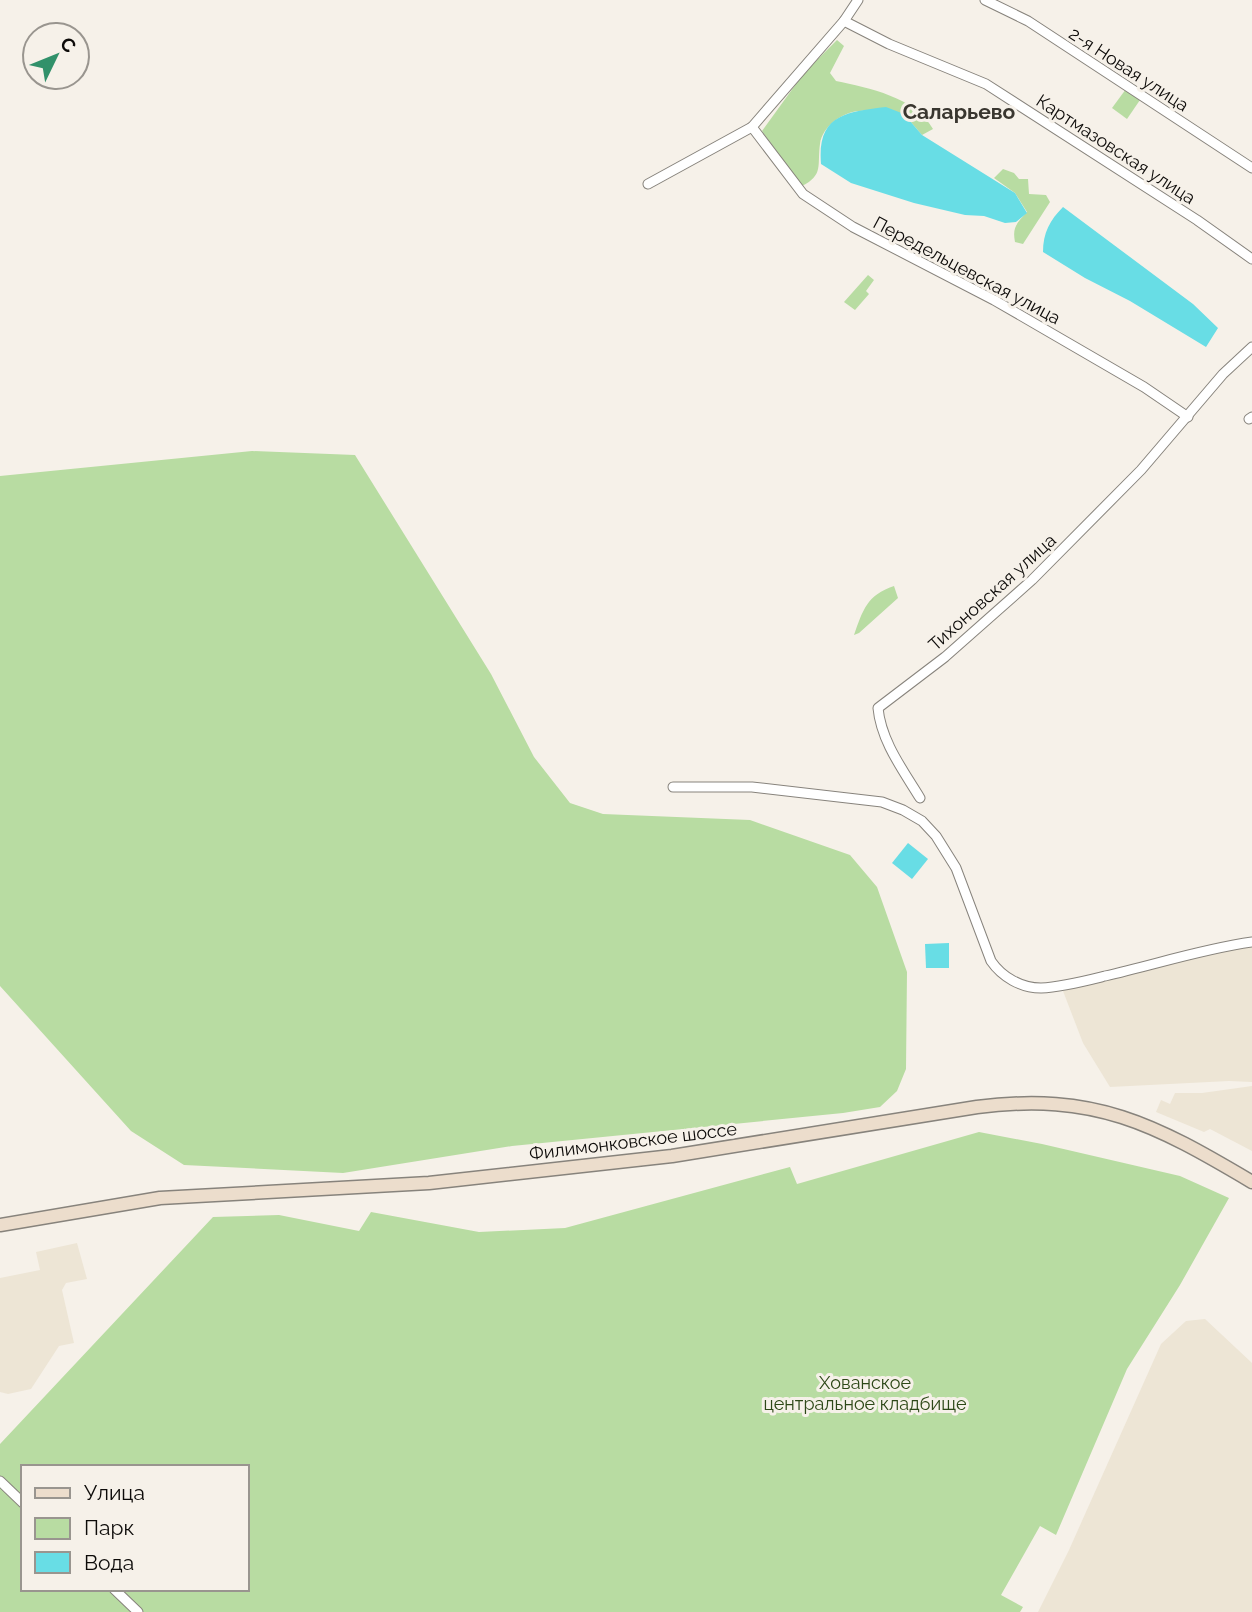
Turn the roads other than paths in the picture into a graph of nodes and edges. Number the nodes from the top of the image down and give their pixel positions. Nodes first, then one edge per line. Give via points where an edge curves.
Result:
1 (858, 0) edge
2 (985, 0) edge
3 (844, 22) junction
4 (752, 127) junction
5 (1252, 169) edge
6 (648, 184) dead end
7 (1252, 259) edge
8 (1252, 347) edge
9 (1188, 417) junction
10 (673, 787) dead end
11 (920, 798) dead end
12 (1252, 942) edge
13 (1252, 1182) edge
14 (0, 1225) edge
15 (0, 1480) edge
16 (21, 1501) edge
17 (116, 1591) edge
18 (138, 1612) edge

1 - 3 street
2 - 5 street, 2-я Новая улица via 1028,21
3 - 4 street
3 - 7 street, Картмазовская улица via 986,84
4 - 6 street
4 - 9 street, Передельцевская улица via 803,194 853,227 994,300
8 - 9 street
9 - 11 street, Тихоновская улица via 1032,580 945,657 878,708 879,724
10 - 12 street via 752,787 881,802 903,810 936,836 956,868 991,961 1015,982 1040,988 1078,982
13 - 14 main road, Филимонковское шоссе via 1139,1122 1075,1105 1023,1103 672,1156 429,1183 160,1198
15 - 16 street
17 - 18 street

